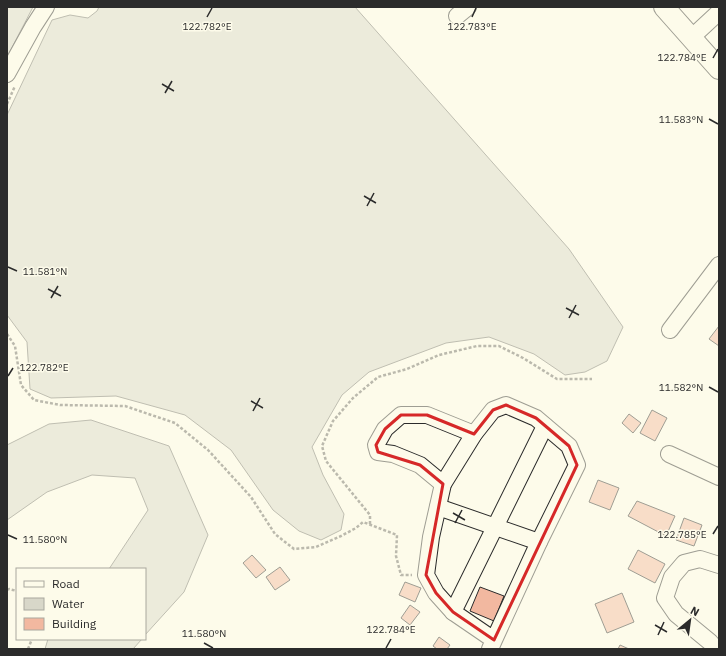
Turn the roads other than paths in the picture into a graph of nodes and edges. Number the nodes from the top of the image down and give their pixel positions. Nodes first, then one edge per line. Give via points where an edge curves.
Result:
1 (46, 7) edge
2 (664, 7) edge
3 (719, 12) edge
4 (691, 38) junction
5 (719, 69) edge
6 (7, 74) edge
7 (719, 265) edge
8 (670, 330) dead end
9 (545, 426) junction
10 (474, 434) junction
11 (669, 454) dead end
12 (719, 477) edge
13 (443, 484) junction
14 (438, 507) junction
15 (495, 527) junction
16 (539, 542) junction
17 (719, 565) edge
18 (452, 612) junction
19 (492, 644) edge
20 (716, 649) edge

1 - 6 street
2 - 4 main road
3 - 4 street
4 - 5 main road
7 - 8 street
9 - 10 street via 536,418 506,405 493,410
9 - 15 street
9 - 16 street via 569,446 577,465
10 - 13 street
10 - 13 street via 427,415 401,415 385,429 376,445 378,452 393,454 420,465
11 - 12 street
13 - 14 street
14 - 15 street
14 - 18 street via 426,575 436,593
15 - 16 street
15 - 18 street
16 - 19 street
17 - 20 street via 700,559 684,564 672,577 665,598 676,614
18 - 19 street

